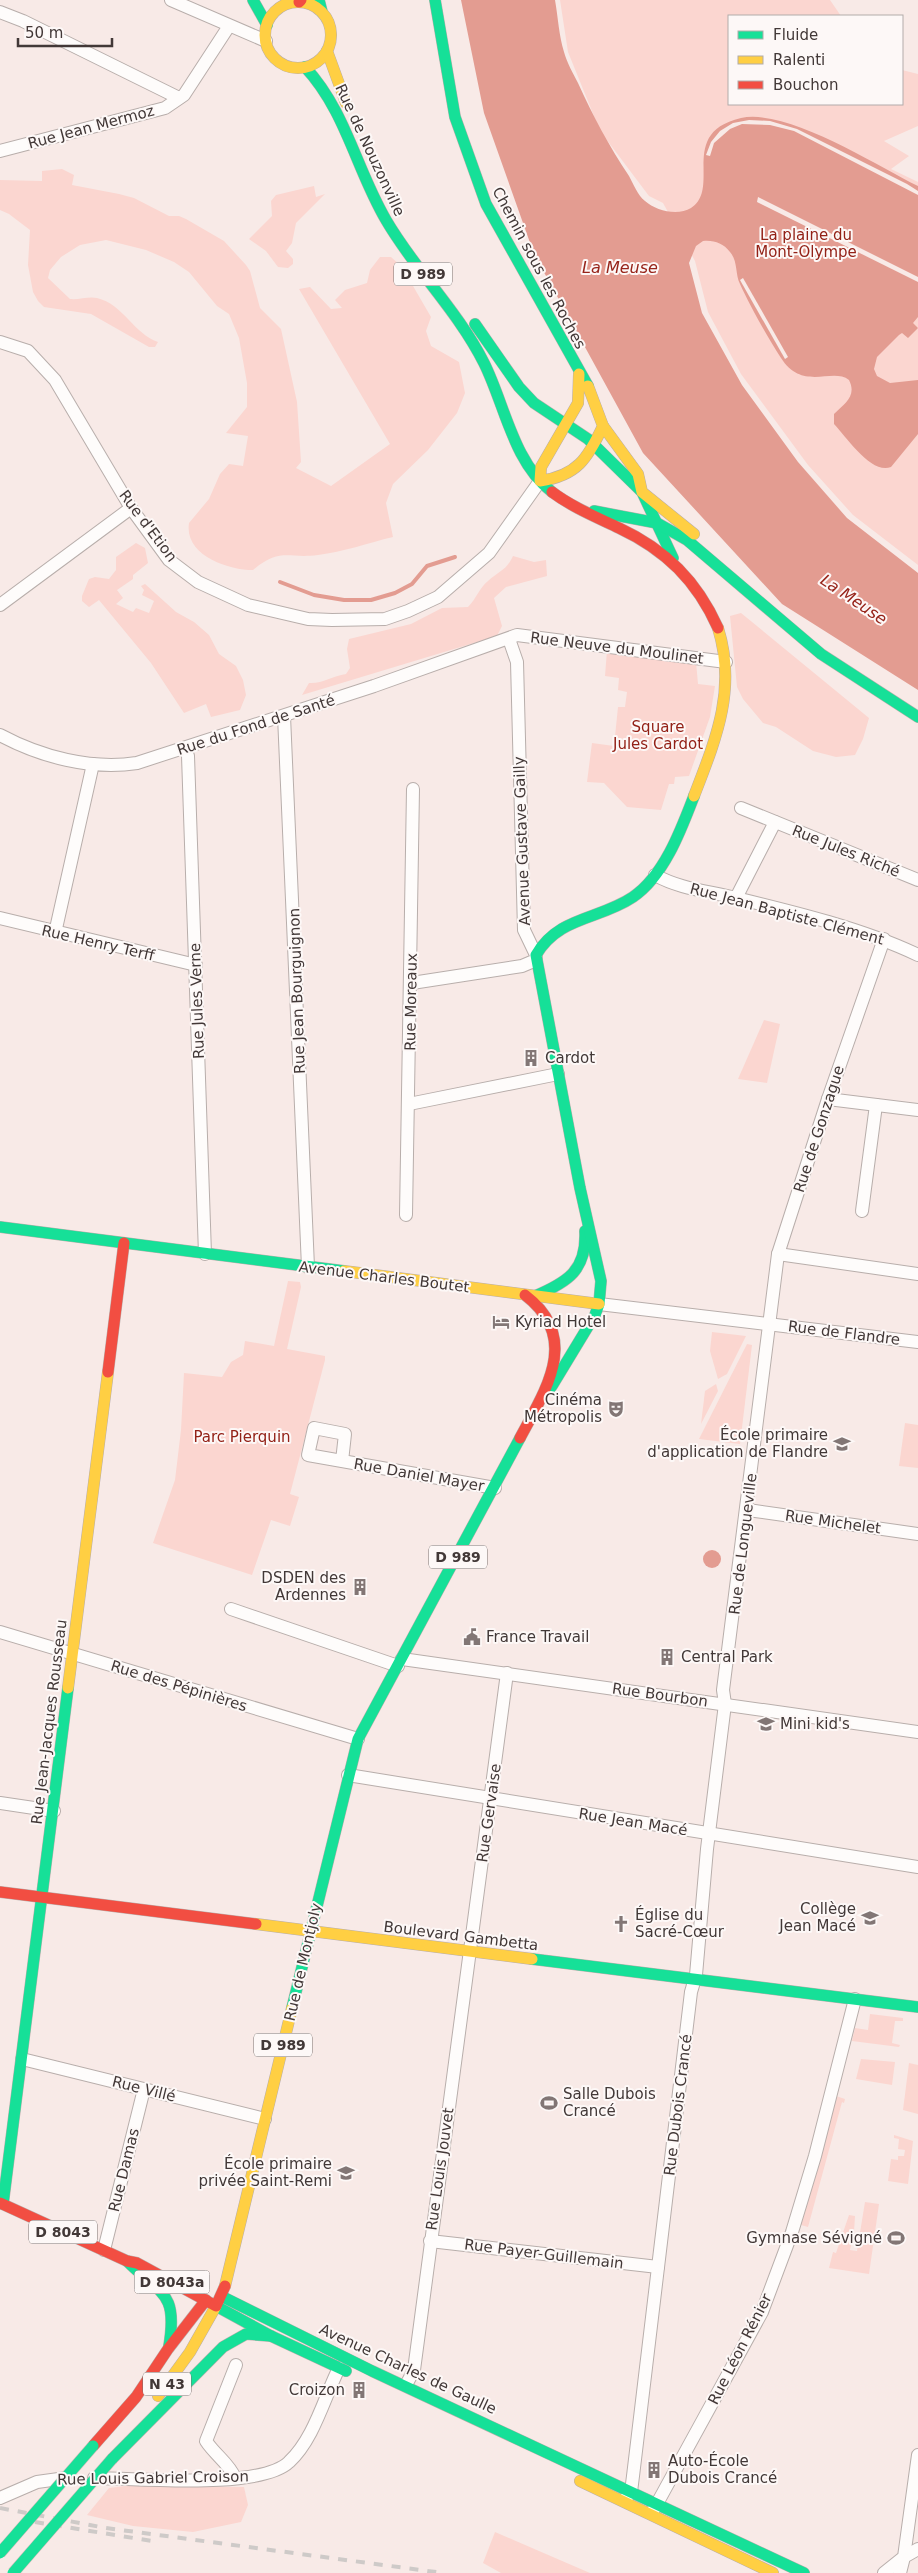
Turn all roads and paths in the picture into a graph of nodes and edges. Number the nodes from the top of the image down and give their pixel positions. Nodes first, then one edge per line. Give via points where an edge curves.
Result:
1 (171, 0) edge
2 (253, 0) edge
3 (263, 0) edge
4 (319, 0) edge
5 (435, 0) edge
6 (300, 1) edge
7 (279, 8) junction
8 (0, 12) edge
9 (322, 12) junction
10 (267, 25) junction
11 (229, 26) junction
12 (266, 41) junction
13 (327, 51) junction
14 (305, 67) junction
15 (179, 98) junction
16 (0, 151) edge
17 (386, 195) dead end
18 (441, 278) dead end
19 (0, 342) edge
20 (579, 374) junction
21 (567, 426) junction
22 (603, 426) junction
23 (594, 445) junction
24 (540, 481) junction
25 (642, 492) junction
26 (131, 508) junction
27 (578, 508) junction
28 (657, 522) junction
29 (675, 562) junction
30 (748, 589) junction
31 (0, 605) edge
32 (509, 639) junction
33 (726, 662) junction
34 (284, 716) junction
35 (918, 717) edge
36 (0, 735) edge
37 (185, 748) junction
38 (94, 764) junction
39 (413, 789) dead end
40 (742, 808) dead end
41 (775, 822) junction
42 (655, 875) junction
43 (918, 880) edge
44 (736, 898) junction
45 (0, 918) edge
46 (55, 933) junction
47 (884, 939) junction
48 (918, 955) edge
49 (536, 957) junction
50 (196, 965) junction
51 (412, 983) junction
52 (558, 1074) junction
53 (828, 1099) junction
54 (409, 1104) junction
55 (876, 1105) junction
56 (918, 1110) edge
57 (580, 1188) junction
58 (862, 1211) dead end
59 (406, 1215) dead end
60 (0, 1227) edge
61 (124, 1243) junction
62 (205, 1254) junction
63 (778, 1254) junction
64 (308, 1267) junction
65 (918, 1274) edge
66 (529, 1296) junction
67 (599, 1304) junction
68 (769, 1324) junction
69 (918, 1342) edge
70 (543, 1395) junction
71 (342, 1461) dead end
72 (495, 1488) junction
73 (748, 1510) junction
74 (918, 1534) edge
75 (231, 1609) dead end
76 (0, 1632) edge
77 (72, 1654) junction
78 (400, 1663) junction
79 (507, 1673) junction
80 (725, 1704) junction
81 (918, 1732) edge
82 (358, 1739) junction
83 (348, 1776) junction
84 (490, 1799) junction
85 (0, 1803) edge
86 (54, 1811) junction
87 (709, 1834) junction
88 (918, 1867) edge
89 (0, 1892) edge
90 (43, 1898) junction
91 (311, 1932) junction
92 (470, 1952) junction
93 (694, 1980) junction
94 (854, 1999) junction
95 (918, 2007) edge
96 (22, 2059) junction
97 (144, 2089) junction
98 (265, 2119) junction
99 (2, 2198) edge
100 (48, 2212) dead end
101 (430, 2241) junction
102 (104, 2250) junction
103 (134, 2251) dead end
104 (127, 2261) junction
105 (658, 2267) junction
106 (214, 2301) junction
107 (271, 2336) junction
108 (168, 2349) junction
109 (236, 2365) dead end
110 (339, 2368) junction
111 (406, 2385) junction
112 (918, 2456) edge
113 (112, 2459) junction
114 (235, 2478) junction
115 (631, 2492) junction
116 (0, 2498) edge
117 (622, 2502) junction
118 (657, 2504) junction
119 (650, 2516) junction
120 (918, 2549) edge
121 (0, 2553) edge
122 (904, 2557) junction
123 (13, 2573) edge
124 (774, 2573) edge
125 (804, 2573) edge
126 (884, 2573) edge
127 (900, 2573) edge

1 - 11 street
2 - 10 main road
3 - 7 main road
4 - 9 main road, Rue de Nouzonville
5 - 20 main road, Chemin sous les Roches via 455,117 486,204
6 - 7 main road
6 - 9 main road
7 - 10 main road
8 - 15 street, Rue Jean Mermoz
9 - 13 main road, Rue de Nouzonville via 331,30
10 - 12 main road
11 - 12 street
11 - 15 street, Rue Jean Mermoz
12 - 14 main road via 270,52 280,62 291,67
13 - 14 main road via 318,61
13 - 17 main road, Rue de Nouzonville
14 - 24 main road, Rue de Nouzonville / D 989 via 321,82 334,104 392,231 483,361 516,444 530,471
15 - 16 street, Rue Jean Mermoz via 165,108
18 - 21 main road, D 989 via 519,387 534,403
19 - 26 street, Rue d'Etion via 28,352 55,380
20 - 21 main road, Chemin sous les Roches via 578,403
20 - 22 main road, Chemin sous les Roches via 592,394
21 - 23 main road, D 989
21 - 24 main road, Chemin sous les Roches via 541,467
22 - 23 main road
22 - 25 main road, Chemin sous les Roches via 638,474
23 - 24 main road via 571,474 556,480
23 - 25 main road, D 989
24 - 26 street, Rue d'Etion via 489,553 462,578 438,597 385,619 308,619 248,605 198,582 169,560
24 - 27 main road, D 989 via 548,491
25 - 28 main road
25 - 30 main road, D 989 via 711,548
26 - 31 street
27 - 28 main road, D 989
27 - 29 main road via 621,527
28 - 29 main road
28 - 30 main road, D 989 via 688,540
29 - 33 main road via 713,614
30 - 35 main road, D 989 via 821,654
32 - 33 street, Rue Neuve du Moulinet via 516,635
32 - 34 street, Rue du Fond de Santé
32 - 49 street, Avenue Gustave Gailly via 517,662 524,930
33 - 42 main road via 725,701 711,749 685,818
34 - 37 street, Rue du Fond de Santé
34 - 64 street, Rue Jean Bourguignon
36 - 38 street, Rue du Fond de Santé via 41,753
37 - 38 street, Rue du Fond de Santé via 137,763
37 - 50 street, Rue Jules Verne via 188,756
38 - 46 street
39 - 51 street, Rue Moreaux
40 - 41 street, Rue Jules Riché
41 - 43 street, Rue Jules Riché
41 - 44 street, Rue Jules Riché
42 - 44 street, Rue Jean Baptiste Clément via 670,883
42 - 49 main road via 642,891 618,905 549,935 540,945
44 - 47 street, Rue Jean Baptiste Clément
45 - 46 street, Rue Henry Terff
46 - 50 street, Rue Henry Terff
47 - 48 street, Rue Jean Baptiste Clément
47 - 53 street, Rue de Gonzague
49 - 51 street via 522,966
49 - 52 main road, Avenue Gustave Gailly
50 - 62 street, Rue Jules Verne
51 - 54 street, Rue Moreaux
52 - 54 street
52 - 57 main road, Avenue Gustave Gailly
53 - 55 street
53 - 63 street, Rue de Gonzague
54 - 59 street, Rue Moreaux
55 - 56 street
55 - 58 street
57 - 66 main road via 586,1237 584,1256 577,1270 562,1284
57 - 67 main road via 596,1251 601,1282
60 - 61 main road, Avenue Charles Boutet
61 - 62 main road, Avenue Charles Boutet
61 - 77 main road, Rue Jean-Jacques Rousseau
62 - 64 main road, Avenue Charles Boutet
63 - 65 street
63 - 68 street, Rue de Gonzague
64 - 66 main road, Avenue Charles Boutet
66 - 67 main road, Avenue Charles Boutet
66 - 70 main road via 547,1314 553,1328 554,1364
67 - 68 street, Avenue Charles Boutet
67 - 70 main road via 580,1344
68 - 69 street, Rue de Flandre
68 - 73 street, Rue de Longueville
70 - 72 main road, D 989
71 - 72 street, Rue Daniel Mayer
72 - 78 main road, D 989
73 - 74 street, Rue Michelet
73 - 80 street, Rue de Longueville via 723,1690
75 - 78 street
76 - 77 street, Rue des Pépinières
77 - 82 street, Rue des Pépinières
77 - 86 main road, Rue Jean-Jacques Rousseau
78 - 79 street, Rue Bourbon
78 - 82 main road, Rue de Montjoly / D 989
79 - 80 street, Rue Bourbon
79 - 84 street, Rue Gervaise
80 - 81 street, Rue Bourbon
80 - 87 street, Rue Dubois Crancé
82 - 83 main road, Rue de Montjoly / D 989
83 - 84 street, Rue Jean Macé
83 - 91 main road, Rue de Montjoly / D 989
84 - 87 street, Rue Jean Macé
84 - 92 street, Rue Gervaise
85 - 86 street
86 - 90 main road, Rue Jean-Jacques Rousseau
87 - 88 street, Rue Jean Macé
87 - 93 street, Rue Dubois Crancé
89 - 90 main road, Boulevard Gambetta
90 - 91 main road, Boulevard Gambetta
90 - 96 main road, Rue Jean-Jacques Rousseau
91 - 92 main road, Boulevard Gambetta
91 - 98 main road, Rue de Montjoly / D 989
92 - 93 main road, Boulevard Gambetta
92 - 101 street, Rue Louis Jouvet
93 - 94 main road, Boulevard Gambetta
93 - 105 street, Rue Dubois Crancé
94 - 95 main road, Boulevard Gambetta
94 - 118 street, Rue Léon Rénier via 815,2156 792,2232 762,2312
96 - 97 street, Rue Villé
96 - 99 main road, Rue Jean-Jacques Rousseau
97 - 98 street, Rue Villé
97 - 102 street, Rue Damas
98 - 106 main road, Rue de Montjoly / D 989
99 - 100 main road, D 8043
99 - 102 main road, Avenue Charles de Gaulle / D 8043
101 - 105 street, Rue Payer-Guillemain
101 - 111 street, Rue Louis Jouvet via 414,2370
102 - 104 main road, Avenue Charles de Gaulle / D 8043
103 - 106 main road, Avenue Charles de Gaulle
104 - 106 main road, Avenue Charles de Gaulle / D 8043a
104 - 108 main road via 164,2290 169,2299 173,2326
105 - 115 street, Rue Dubois Crancé
106 - 107 main road, Avenue Charles de Gaulle / D 8043a
106 - 108 main road, N 43
106 - 111 main road, Avenue Charles de Gaulle / D 8043a
106 - 113 main road, N 43 via 190,2352
107 - 110 main road, Avenue Charles de Gaulle / D 8043a
107 - 113 main road via 252,2332 237,2336
108 - 121 main road, N 43, bridge via 136,2397
109 - 114 street via 206,2441 231,2467
110 - 114 street, Rue Louis Gabriel Croison via 304,2444 288,2463 269,2474
110 - 117 main road, Avenue Charles de Gaulle / D 8043a via 492,2437
111 - 115 main road, Avenue Charles de Gaulle / D 8043a
112 - 122 street
113 - 123 main road, N 43, bridge
114 - 116 street, Rue Louis Gabriel Croison via 55,2478 25,2486
115 - 117 street
115 - 118 main road, Avenue Charles de Gaulle / D 8043a
117 - 119 main road, Avenue Charles de Gaulle / D 8043a
118 - 119 street, Rue Léon Rénier
118 - 125 main road, Avenue Charles de Gaulle / D 8043a
119 - 124 main road, Avenue Charles de Gaulle / D 8043a
120 - 122 street
122 - 126 street
122 - 127 street

